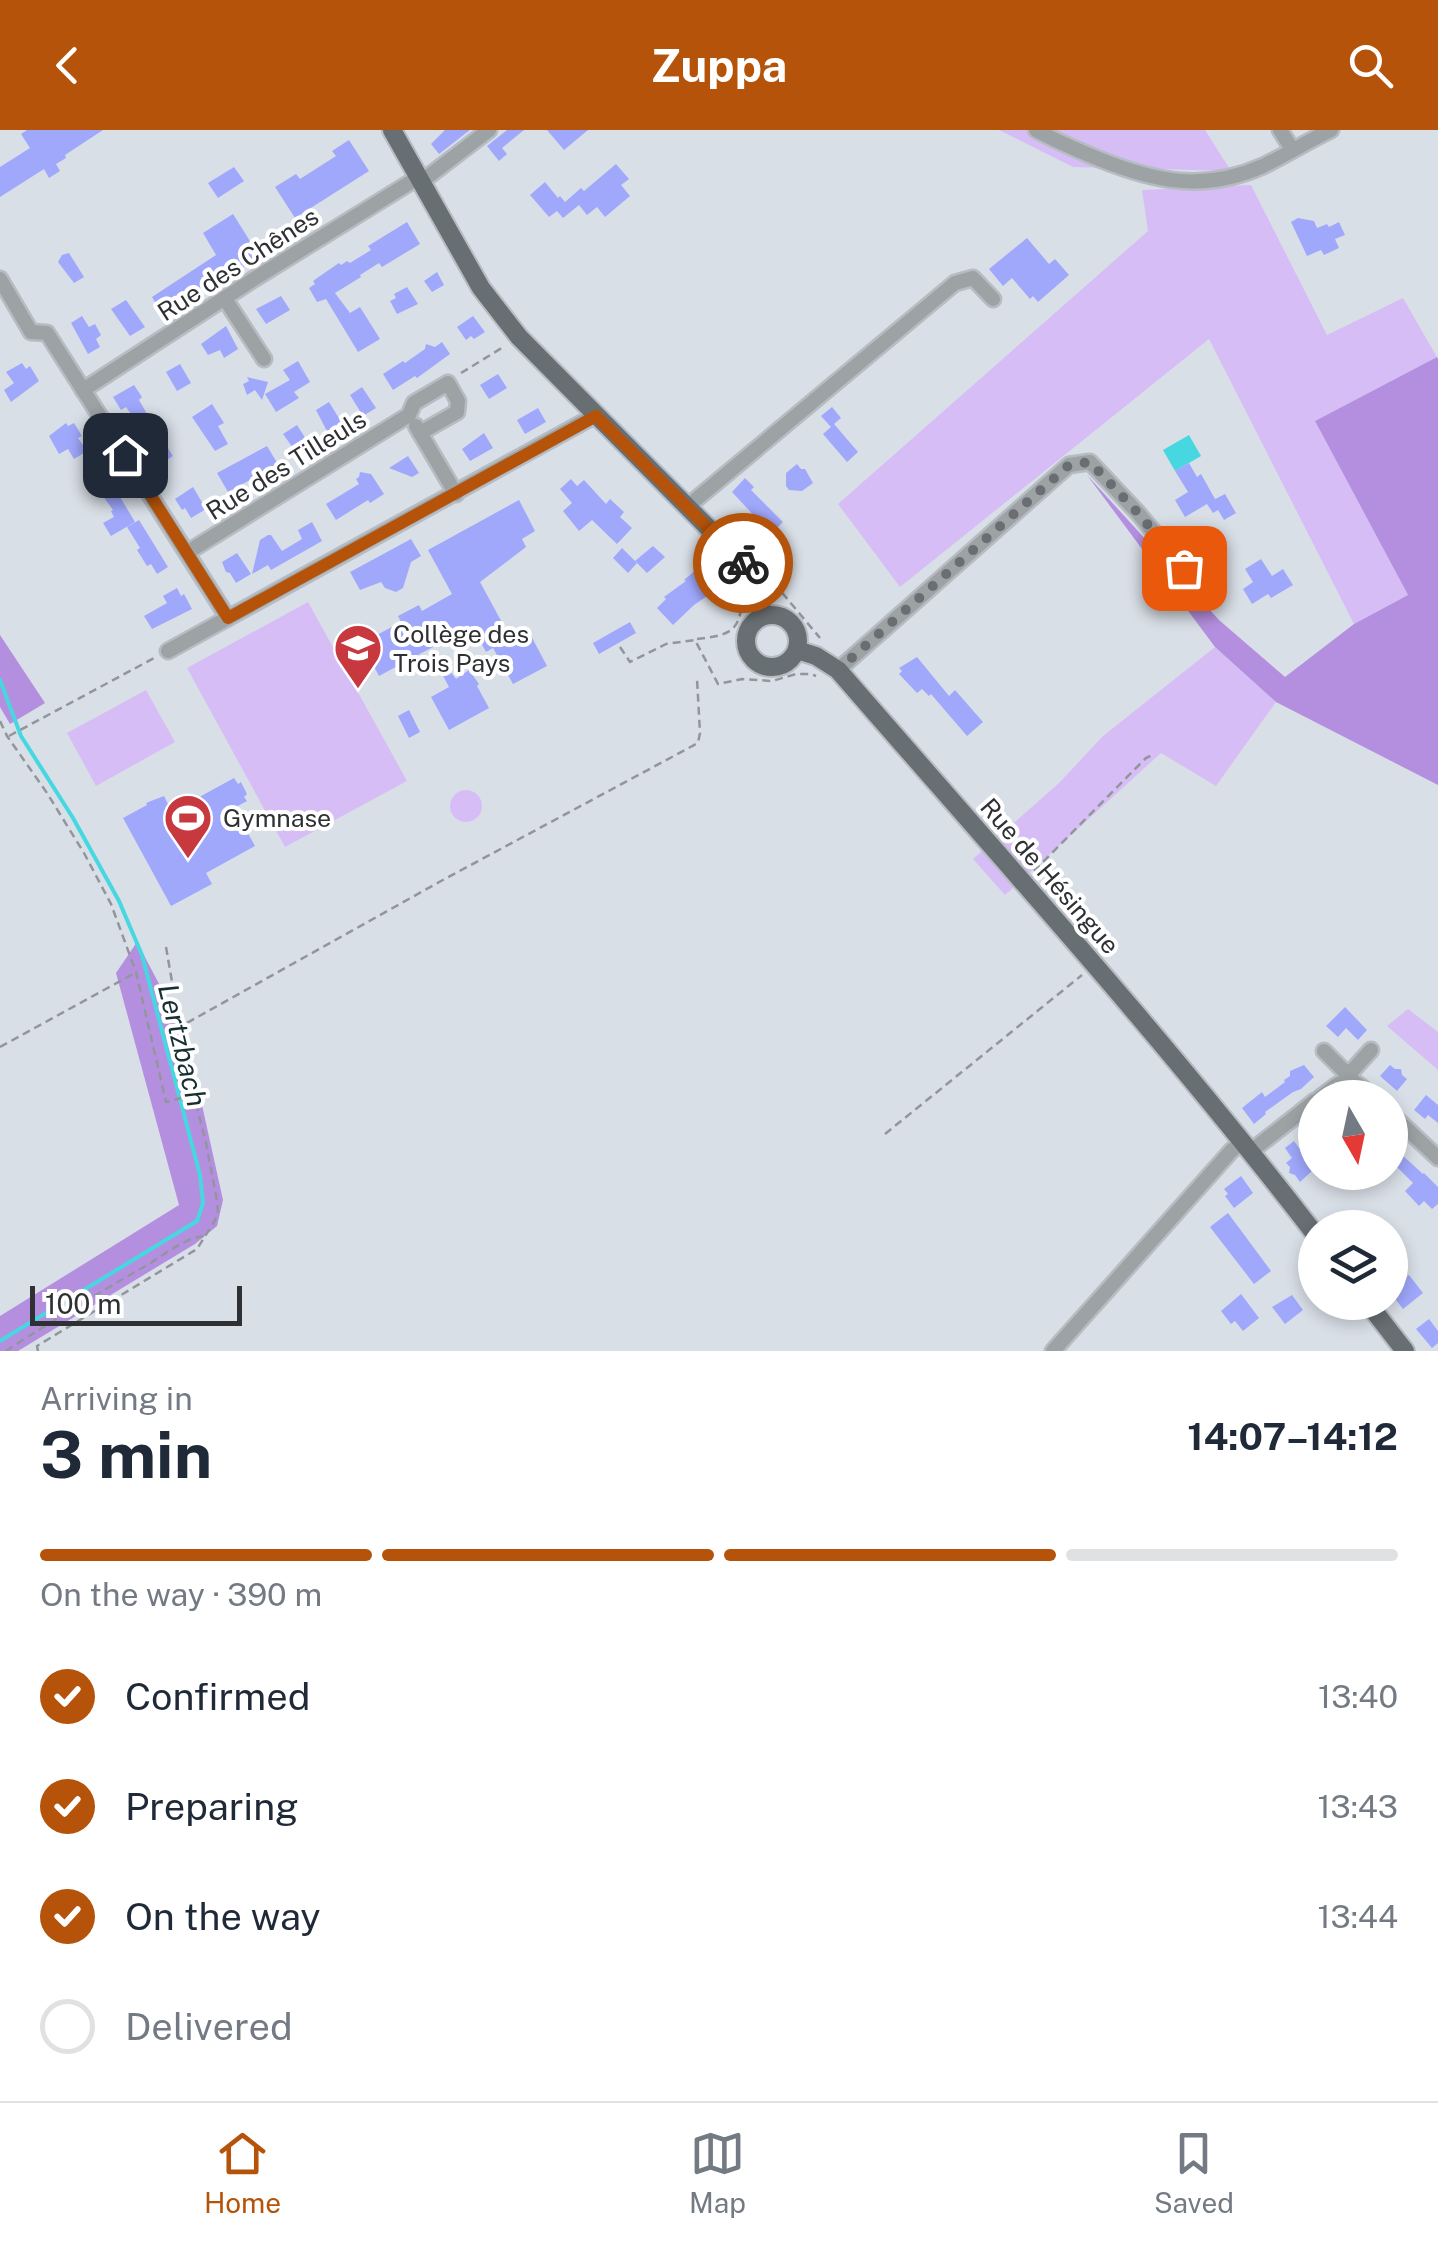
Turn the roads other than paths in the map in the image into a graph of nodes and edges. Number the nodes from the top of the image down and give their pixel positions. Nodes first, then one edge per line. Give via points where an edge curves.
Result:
1 (392, 130) edge
2 (489, 130) edge
3 (1036, 130) edge
4 (1280, 130) edge
5 (1331, 130) edge
6 (1292, 149) junction
7 (420, 180) junction
8 (0, 279) edge
9 (225, 299) junction
10 (993, 299) dead end
11 (264, 359) dead end
12 (83, 390) junction
13 (409, 415) junction
14 (596, 416) junction
15 (420, 433) junction
16 (456, 494) junction
17 (688, 506) junction
18 (188, 552) junction
19 (1206, 595) dead end
20 (762, 607) junction
21 (228, 618) junction
22 (797, 650) junction
23 (168, 651) road end
24 (838, 670) junction
25 (1371, 1050) dead end
26 (1324, 1052) dead end
27 (1351, 1076) junction
28 (1344, 1080) edge
29 (1355, 1080) edge
30 (1298, 1112) edge
31 (1408, 1130) edge
32 (1246, 1147) junction
33 (1438, 1158) edge
34 (1298, 1213) edge
35 (1382, 1320) edge
36 (1053, 1351) edge
37 (1405, 1351) edge

1 - 7 main road
2 - 7 street, Rue des Chênes
3 - 6 street via 1128,171 1187,183 1241,173
4 - 6 street
5 - 6 street
7 - 9 street, Rue des Chênes
7 - 14 main road via 480,288
8 - 12 street via 31,332 47,333
9 - 11 street
9 - 12 street, Rue des Chênes
10 - 17 street via 973,278 955,284
12 - 18 street
13 - 15 street
13 - 15 street, Rue des Tilleuls via 414,403 448,383 457,412
13 - 18 street, Rue des Tilleuls
14 - 16 street
14 - 17 main road
15 - 16 street
16 - 21 street
17 - 20 main road via 747,567
18 - 21 street
19 - 24 street via 1090,462 1069,465
20 - 22 main road via 789,620 798,634
20 - 22 main road via 748,629 748,654 776,667
21 - 23 street
22 - 24 main road, Rue de Hésingue via 814,665
24 - 32 main road, Rue de Hésingue
25 - 27 street
26 - 27 street
27 - 28 street
27 - 29 street
30 - 32 street
31 - 33 street
32 - 34 main road, Rue de Hésingue
32 - 36 street via 1232,1150
35 - 37 main road

